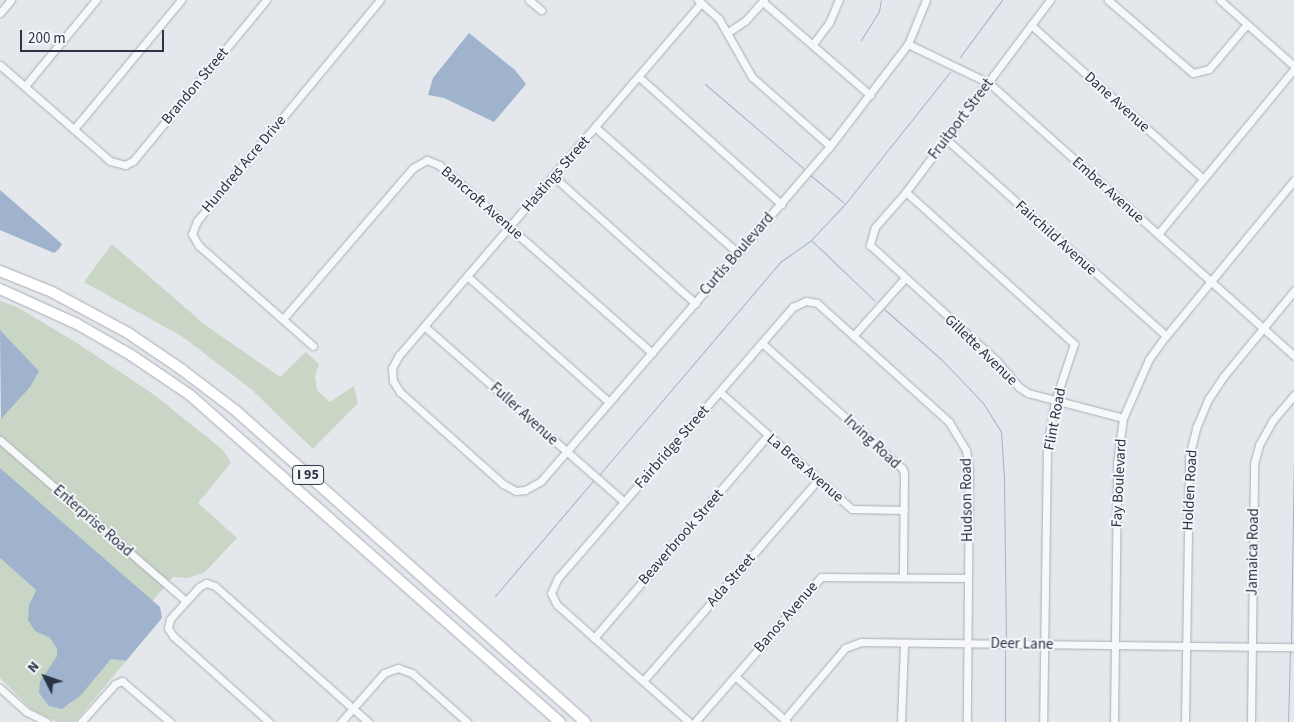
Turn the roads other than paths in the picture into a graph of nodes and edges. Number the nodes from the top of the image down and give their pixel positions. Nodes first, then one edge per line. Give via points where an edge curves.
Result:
1 (11, 0) edge
2 (96, 0) edge
3 (181, 0) edge
4 (266, 0) edge
5 (380, 0) edge
6 (529, 0) edge
7 (840, 0) edge
8 (926, 0) edge
9 (1050, 0) edge
10 (1108, 0) edge
11 (1220, 0) edge
12 (764, 1) edge
13 (699, 2) edge
14 (541, 10) dead end
15 (0, 13) edge
16 (1247, 24) junction
17 (1031, 25) junction
18 (727, 33) junction
19 (813, 44) junction
20 (908, 44) junction
21 (0, 64) edge
22 (1294, 68) edge
23 (639, 77) junction
24 (988, 83) junction
25 (25, 86) junction
26 (870, 95) junction
27 (595, 127) junction
28 (74, 129) junction
29 (946, 139) junction
30 (830, 146) junction
31 (553, 176) junction
32 (1203, 179) junction
33 (1294, 180) edge
34 (906, 192) junction
35 (781, 204) junction
36 (510, 227) junction
37 (1158, 234) junction
38 (870, 237) joint
39 (738, 253) junction
40 (0, 271) edge
41 (467, 276) junction
42 (904, 279) junction
43 (1211, 282) junction
44 (0, 289) edge
45 (1294, 290) edge
46 (695, 303) junction
47 (796, 304) joint
48 (283, 320) junction
49 (424, 326) junction
50 (1262, 329) junction
51 (854, 335) junction
52 (1166, 336) junction
53 (762, 343) junction
54 (312, 346) dead end
55 (652, 353) junction
56 (1294, 356) edge
57 (720, 392) junction
58 (1294, 395) edge
59 (1055, 401) junction
60 (609, 402) junction
61 (1124, 418) junction
62 (768, 436) junction
63 (0, 440) edge
64 (566, 452) junction
65 (818, 480) junction
66 (525, 490) joint
67 (624, 502) junction
68 (904, 510) junction
69 (903, 576) junction
70 (968, 578) junction
71 (186, 601) junction
72 (594, 638) junction
73 (904, 643) junction
74 (968, 643) junction
75 (1044, 644) junction
76 (1115, 644) junction
77 (1186, 646) junction
78 (1251, 647) junction
79 (1294, 648) edge
80 (735, 676) junction
81 (644, 681) junction
82 (0, 688) edge
83 (353, 708) junction
84 (786, 721) edge
85 (48, 722) edge
86 (81, 722) edge
87 (170, 722) edge
88 (269, 722) edge
89 (341, 722) edge
90 (368, 722) edge
91 (467, 722) edge
92 (560, 722) edge
93 (585, 722) edge
94 (689, 722) edge
95 (695, 722) edge
96 (901, 722) edge
97 (967, 722) edge
98 (1042, 722) edge
99 (1114, 722) edge
100 (1185, 722) edge
101 (1250, 722) edge

1 - 15 street
2 - 25 street
3 - 28 street
4 - 28 street, Brandon Street via 133,161 119,165 110,161
5 - 48 street, Hundred Acre Drive via 194,228 194,240 199,246
6 - 14 street
7 - 19 street via 829,23
8 - 20 street, Curtis Boulevard
9 - 17 street, Fruitport Street
10 - 16 street via 1193,73 1209,69
11 - 16 street
12 - 18 street via 746,21
12 - 19 street
13 - 18 street via 719,19
13 - 23 street, Hastings Street
16 - 22 street
17 - 24 street, Fruitport Street
17 - 32 street, Dane Avenue
18 - 30 street via 752,77
19 - 26 street
20 - 24 street, Ember Avenue
20 - 26 street, Curtis Boulevard
21 - 25 street
22 - 32 street
23 - 27 street, Hastings Street
23 - 35 street
24 - 29 street, Fruitport Street
24 - 37 street, Ember Avenue
25 - 28 street
26 - 30 street, Curtis Boulevard
27 - 31 street, Hastings Street
27 - 39 street
29 - 34 street, Fruitport Street
29 - 52 street, Fairchild Avenue
30 - 35 street, Curtis Boulevard
31 - 36 street, Hastings Street
31 - 46 street
32 - 37 street
33 - 43 street, Fay Boulevard
34 - 38 street, Fruitport Street
34 - 59 street, Flint Road via 1074,344
35 - 39 street, Curtis Boulevard
36 - 41 street, Hastings Street
36 - 48 street, Bancroft Avenue via 439,165 427,160 421,162
36 - 55 street, Bancroft Avenue
37 - 43 street, Ember Avenue
38 - 42 street, Gillette Avenue via 870,246
39 - 46 street, Curtis Boulevard
40 - 93 highway, I 95 via 52,292 128,333 182,368 234,410
41 - 49 street, Hastings Street
41 - 60 street
42 - 51 street
42 - 59 street, Gillette Avenue via 997,361 1019,387
43 - 50 street, Ember Avenue
43 - 52 street, Fay Boulevard
44 - 92 highway, I 95 via 77,324 190,395
45 - 50 street, Holden Road
46 - 55 street, Curtis Boulevard
47 - 51 street, Hudson Road via 806,301 817,304
47 - 53 street, Fairbridge Street
48 - 54 street
49 - 64 street, Fuller Avenue
49 - 66 street, Hastings Street via 392,368 393,381 400,392 503,484 516,491
50 - 56 street, Ember Avenue
50 - 77 street, Holden Road via 1209,398 1193,438 1189,457
51 - 70 street, Hudson Road via 949,422 959,435 969,469
52 - 61 street, Fay Boulevard via 1149,359
53 - 57 street, Fairbridge Street
53 - 68 street, Irving Road via 897,462 904,473
55 - 60 street, Curtis Boulevard
57 - 62 street, La Brea Avenue
57 - 67 street, Fairbridge Street
58 - 78 street, Jamaica Road via 1273,420 1259,445 1254,464
59 - 61 street, Gillette Avenue
59 - 75 street, Flint Road via 1047,446
60 - 64 street, Curtis Boulevard
61 - 76 street, Fay Boulevard via 1117,463
62 - 65 street, La Brea Avenue
62 - 72 street, Beaverbrook Street
63 - 71 street, Enterprise Road
64 - 66 street, Curtis Boulevard via 541,481
64 - 67 street, Fuller Avenue
65 - 68 street, La Brea Avenue via 852,509
65 - 81 street, Ada Street
67 - 72 street, Fairbridge Street via 558,578 551,593 557,605
68 - 69 street, Irving Road
69 - 70 street, Banos Avenue
69 - 80 street, Banos Avenue via 821,577
70 - 74 street, Hudson Road
71 - 83 street via 206,583 215,586
71 - 88 street via 170,619 168,628
72 - 81 street
73 - 74 street, Deer Lane
73 - 84 street, Deer Lane via 852,643
73 - 96 street
74 - 75 street, Deer Lane
74 - 97 street, Hudson Road
75 - 76 street, Deer Lane
75 - 98 street, Flint Road
76 - 77 street, Deer Lane
76 - 99 street, Fay Boulevard
77 - 78 street, Deer Lane
77 - 100 street, Holden Road
78 - 79 street, Deer Lane
78 - 101 street, Jamaica Road
80 - 84 street
80 - 95 street, Banos Avenue
81 - 94 street
82 - 85 street via 27,712
83 - 89 street
83 - 90 street
83 - 91 street via 384,673 398,668 412,673
86 - 87 street via 114,684 126,683

